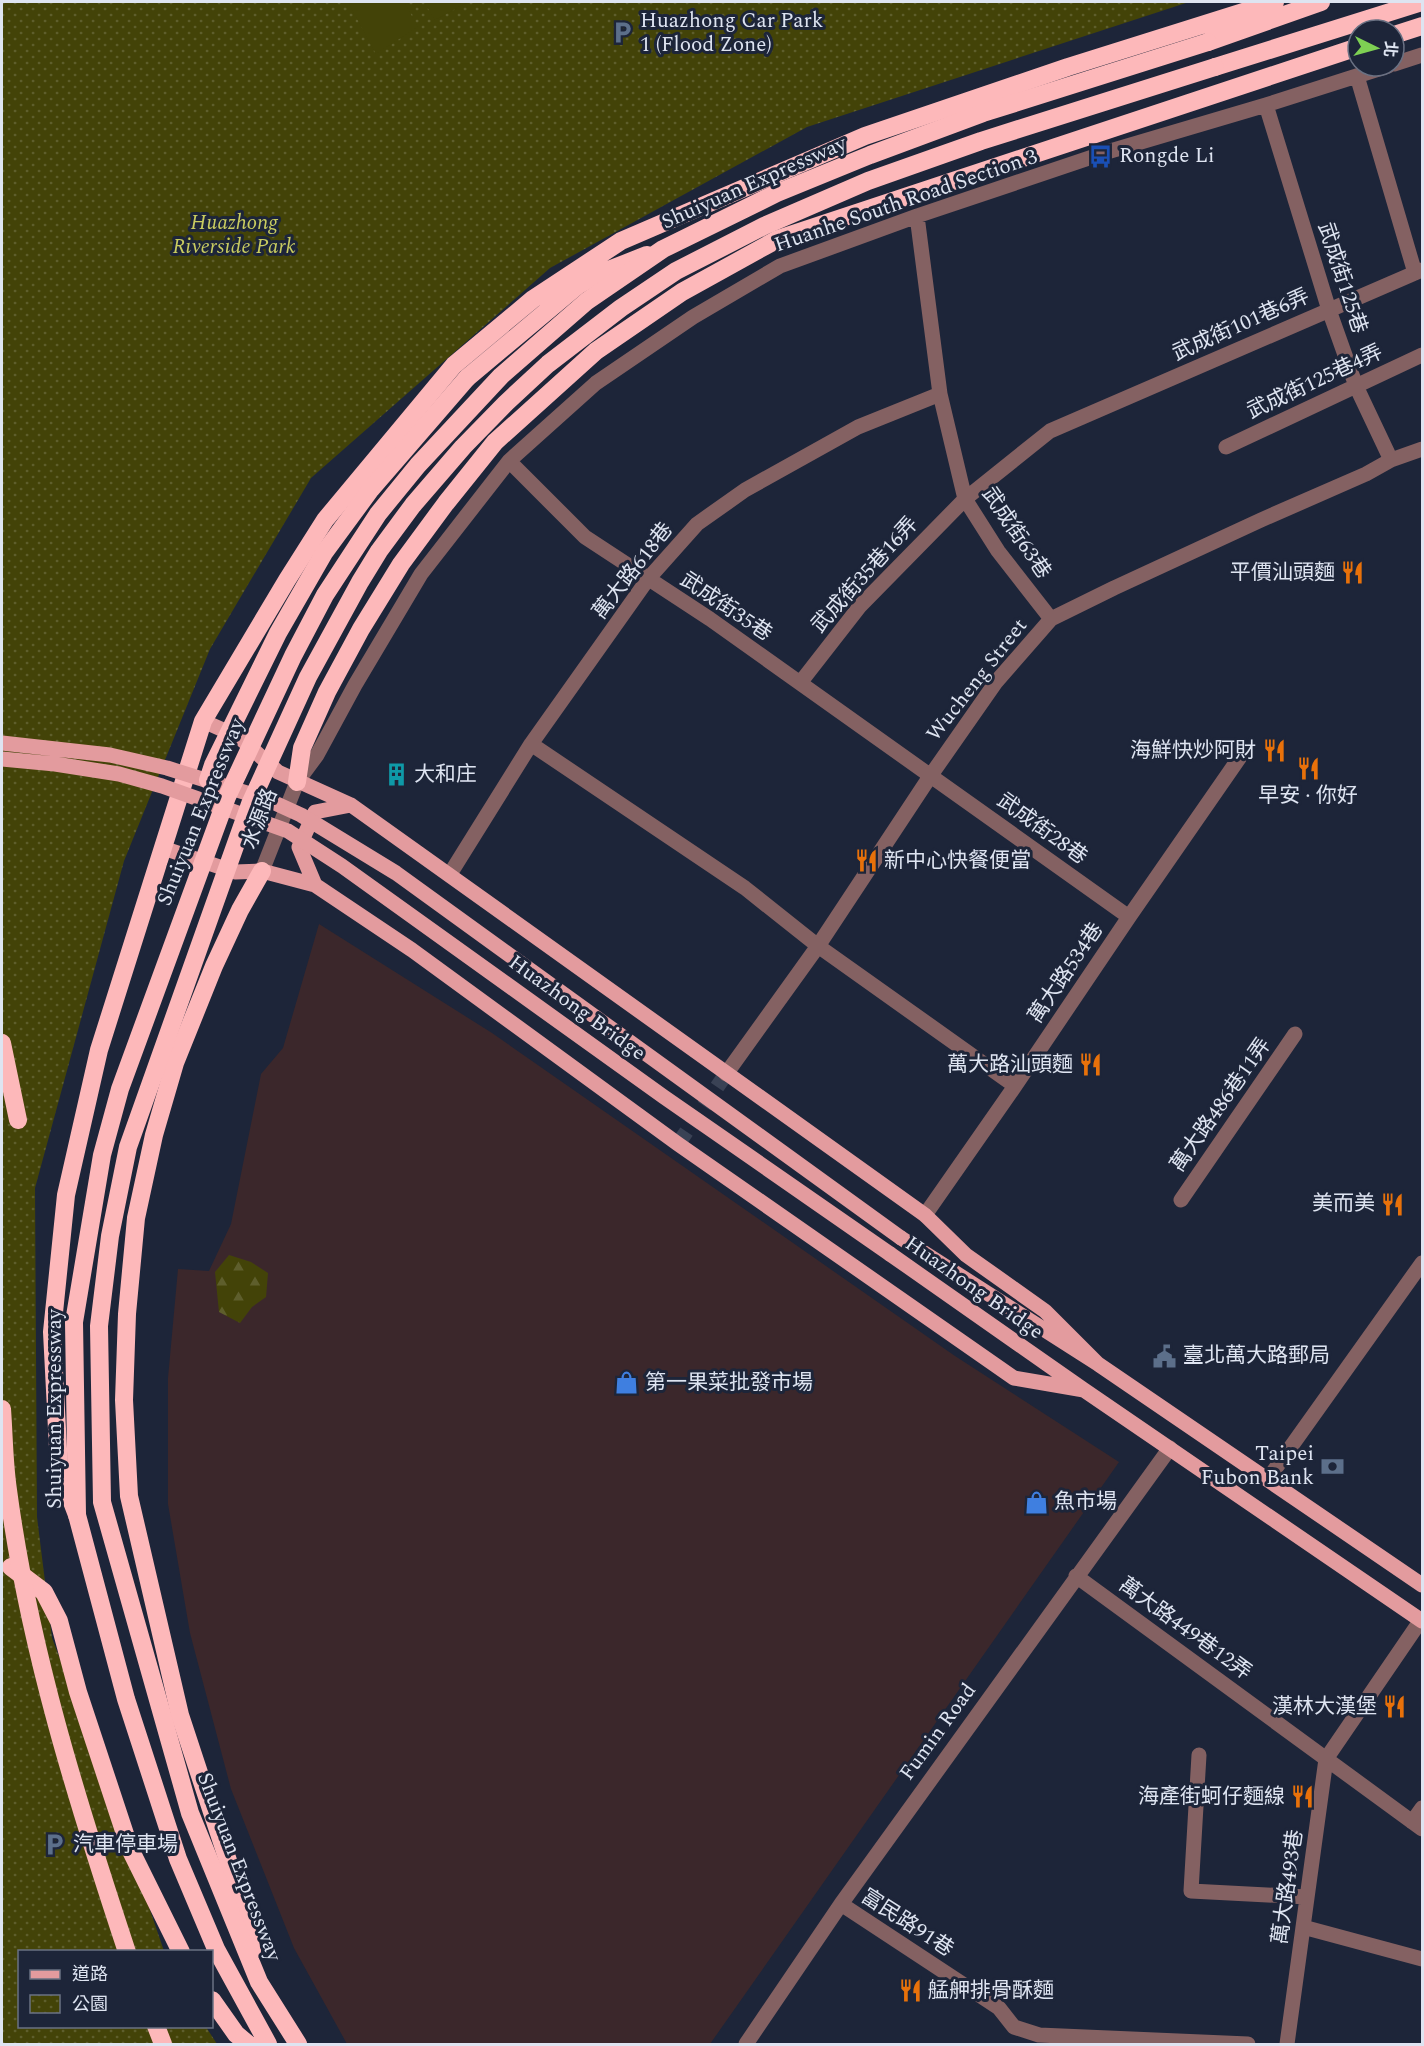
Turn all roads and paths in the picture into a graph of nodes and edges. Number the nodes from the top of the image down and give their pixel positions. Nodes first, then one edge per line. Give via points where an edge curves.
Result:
1 (1275, 2) edge
2 (1321, 2) edge
3 (1422, 2) edge
4 (1422, 26) edge
5 (1406, 31) edge
6 (1346, 51) edge
7 (1422, 55) edge
8 (1406, 60) edge
9 (1351, 78) edge
10 (1358, 78) edge
11 (1266, 105) junction
12 (917, 216) junction
13 (663, 249) junction
14 (1419, 272) edge
15 (1329, 310) junction
16 (1422, 355) edge
17 (1356, 386) junction
18 (940, 394) junction
19 (1226, 447) dead end
20 (1422, 449) edge
21 (1391, 460) junction
22 (508, 461) junction
23 (965, 499) junction
24 (648, 579) junction
25 (1051, 619) junction
26 (800, 683) junction
27 (203, 721) junction
28 (2, 743) edge
29 (531, 744) junction
30 (1242, 754) dead end
31 (2, 759) edge
32 (931, 775) junction
33 (208, 780) junction
34 (297, 782) junction
35 (351, 805) junction
36 (163, 848) junction
37 (262, 872) junction
38 (450, 874) junction
39 (315, 885) junction
40 (1129, 917) junction
41 (818, 946) junction
42 (1295, 1034) dead end
43 (2, 1043) edge
44 (726, 1074) junction
45 (1015, 1086) junction
46 (18, 1120) dead end
47 (1181, 1200) dead end
48 (925, 1215) junction
49 (1422, 1263) edge
50 (1098, 1364) junction
51 (1084, 1390) junction
52 (2, 1408) edge
53 (1170, 1448) junction
54 (1268, 1479) junction
55 (77, 1515) junction
56 (11, 1567) dead end
57 (1076, 1576) junction
58 (1422, 1585) edge
59 (1421, 1621) edge
60 (1199, 1755) dead end
61 (1326, 1759) junction
62 (1422, 1808) edge
63 (1417, 1825) edge
64 (1307, 1897) junction
65 (841, 1904) junction
66 (1303, 1927) junction
67 (126, 1950) edge
68 (180, 1950) edge
69 (1422, 1959) edge
70 (259, 1982) junction
71 (213, 2001) edge
72 (157, 2028) edge
73 (1038, 2041) edge
74 (1162, 2043) edge
75 (163, 2044) edge
76 (248, 2044) edge
77 (268, 2044) edge
78 (298, 2044) edge
79 (746, 2044) edge
80 (1248, 2044) edge
81 (1287, 2044) edge

1 - 27 highway via 865,136 621,241 533,299 454,365 325,520
2 - 13 highway, Shuiyuan Expressway, bridge via 983,113 777,193
3 - 70 highway, Shuiyuan Expressway, bridge via 981,141 868,181 764,226 676,271 584,335 506,402 413,505 379,551 342,613 250,804 128,1147 110,1236 99,1326 102,1502 190,1813
4 - 5 highway
6 - 34 highway via 778,239 682,292 596,351 495,442 401,564 327,692 302,748
7 - 8 street
9 - 11 street, Huanhe South Road Section 3
10 - 14 street
11 - 12 street, Huanhe South Road Section 3 via 1107,152
11 - 15 street, 武成街125巷
12 - 18 street, 武成街63巷
12 - 22 street, Huanhe South Road Section 3 via 780,266 693,317 596,383
13 - 33 highway, bridge via 577,286 467,378 371,489 324,553 278,633
13 - 55 highway, Shuiyuan Expressway, bridge via 587,301 535,345 418,465 378,514 325,595 256,731 227,797 139,1036 102,1155 74,1322
14 - 15 street, 武成街101巷6弄
15 - 17 street, 武成街125巷
15 - 23 street, 武成街101巷6弄 via 1050,431
16 - 17 street, 武成街125巷4弄
17 - 19 street, 武成街125巷4弄
17 - 21 street, 武成街125巷
18 - 23 street, 武成街63巷
18 - 24 street, 萬大路618巷 via 858,427 746,490 697,524
20 - 21 street, Wucheng Street
21 - 25 street, Wucheng Street
22 - 24 street, 武成街35巷 via 585,537
22 - 34 street, Huanhe South Road Section 3 via 421,574
23 - 25 street, 武成街63巷 via 998,551
23 - 26 street, 武成街35巷16弄 via 860,606
24 - 26 street, 武成街35巷
24 - 29 street, 萬大路618巷
25 - 32 street, Wucheng Street via 996,682
26 - 32 street, 武成街35巷
27 - 34 main road via 239,737 273,769
27 - 36 highway
28 - 33 main road, Huazhong Bridge, bridge via 110,755
29 - 38 street, 萬大路618巷
29 - 41 street via 745,888
30 - 40 street, 萬大路534巷
31 - 51 main road, Huazhong Bridge, bridge via 119,774 207,800 288,831
32 - 40 street, 武成街28巷
32 - 41 street, Wucheng Street
33 - 50 main road, Huazhong Bridge, bridge via 301,815 396,873 901,1238
34 - 35 main road
34 - 37 street, 水源路
35 - 38 main road
35 - 39 main road via 315,812 298,847
36 - 37 main road via 235,872
36 - 55 highway via 99,1050 66,1195 52,1332 59,1468
37 - 39 main road
37 - 70 highway, bridge via 214,966 175,1063 154,1136 135,1229 124,1400 129,1496 180,1715 238,1891
38 - 44 main road
39 - 51 main road via 1014,1378
40 - 45 street, 萬大路534巷
41 - 44 street, Wucheng Street
41 - 45 street
42 - 47 street, 萬大路486巷11弄
43 - 46 highway
44 - 48 main road
45 - 48 street, 萬大路534巷
48 - 50 main road via 966,1255 1045,1311
49 - 54 street
50 - 54 main road
51 - 53 main road, Huazhong Bridge
52 - 67 highway, bridge via 8,1490 51,1706
53 - 57 street, Fumin Road
53 - 59 main road, Huazhong Bridge
54 - 58 main road
55 - 77 highway, Shuiyuan Expressway via 126,1699 178,1859 216,1950
56 - 68 highway via 44,1592 59,1621 130,1849
57 - 61 street, 萬大路449巷12弄
57 - 65 street, Fumin Road
59 - 61 street, 萬大路493巷
60 - 64 street via 1191,1891
61 - 63 street, 萬大路449巷12弄
61 - 64 street, 萬大路493巷
62 - 63 street
64 - 66 street, 萬大路493巷
65 - 73 street, 富民路91巷 via 999,2008 1014,2027
65 - 79 street, Fumin Road
66 - 69 street
66 - 81 street, 萬大路493巷
70 - 78 highway, Shuiyuan Expressway, bridge
71 - 76 highway
72 - 75 highway
73 - 74 street, 富民路91巷
74 - 80 street, 富民路91巷

